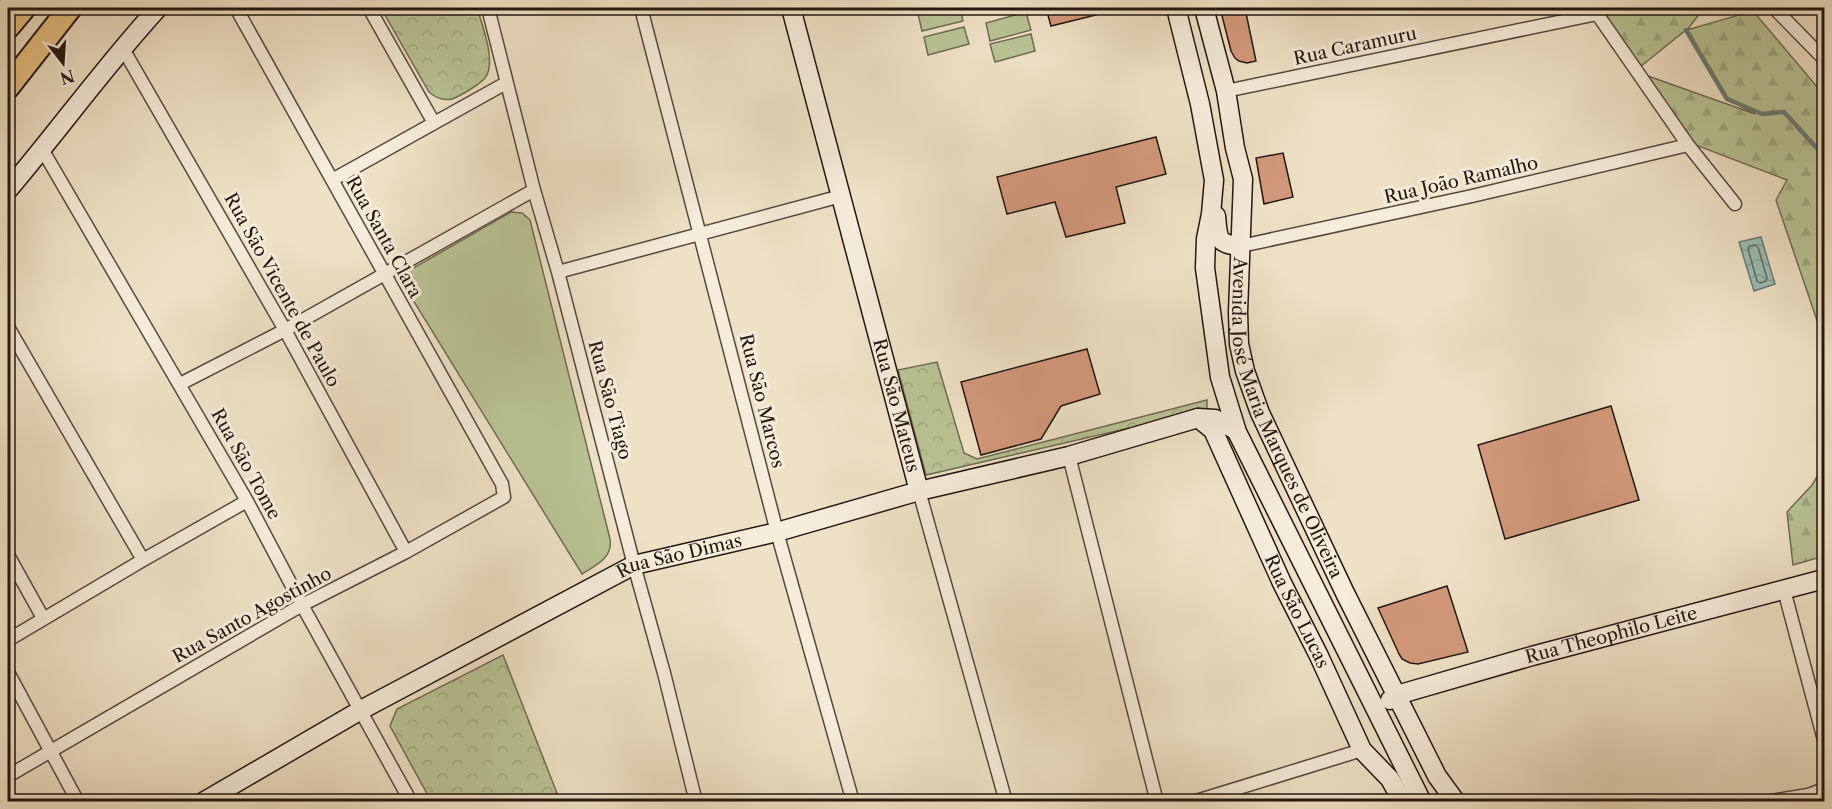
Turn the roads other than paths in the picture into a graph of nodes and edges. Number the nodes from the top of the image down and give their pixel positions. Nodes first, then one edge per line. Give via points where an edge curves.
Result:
1 (24, 8) edge
2 (70, 8) edge
3 (158, 8) edge
4 (236, 8) edge
5 (369, 8) edge
6 (488, 8) edge
7 (641, 8) edge
8 (791, 8) edge
9 (1176, 8) edge
10 (1204, 8) edge
11 (1774, 8) edge
12 (1595, 11) edge
13 (8, 27) edge
14 (122, 47) junction
15 (1824, 59) edge
16 (506, 83) junction
17 (8, 87) edge
18 (1226, 91) junction
19 (1200, 104) junction
20 (434, 123) junction
21 (1688, 145) junction
22 (1235, 148) junction
23 (42, 149) junction
24 (332, 180) junction
25 (1214, 188) junction
26 (8, 190) edge
27 (534, 190) junction
28 (841, 196) junction
29 (1735, 204) dead end
30 (701, 234) junction
31 (1241, 246) junction
32 (558, 272) junction
33 (384, 274) junction
34 (8, 327) edge
35 (285, 330) junction
36 (1220, 377) junction
37 (180, 384) junction
38 (1198, 418) junction
39 (1236, 430) junction
40 (1069, 456) junction
41 (502, 484) joint
42 (919, 491) junction
43 (248, 501) junction
44 (777, 532) junction
45 (406, 552) junction
46 (8, 555) edge
47 (143, 560) junction
48 (634, 565) junction
49 (1824, 579) edge
50 (1784, 590) junction
51 (302, 605) junction
52 (43, 618) junction
53 (8, 640) edge
54 (8, 672) edge
55 (1397, 695) junction
56 (361, 710) junction
57 (1384, 726) junction
58 (1824, 740) edge
59 (1362, 750) junction
60 (50, 752) junction
61 (8, 776) edge
62 (1824, 789) edge
63 (78, 801) edge
64 (203, 801) edge
65 (411, 801) edge
66 (696, 801) edge
67 (853, 801) edge
68 (1006, 801) edge
69 (1157, 801) edge
70 (1193, 801) edge
71 (1403, 801) edge
72 (1422, 801) edge
73 (1456, 801) edge
74 (1765, 801) edge

1 - 13 highway
2 - 17 highway
3 - 14 street
4 - 24 street, Rua Santa Clara
5 - 20 street
6 - 16 street, Rua São Tiago
7 - 30 street, Rua São Marcos
8 - 28 street, Rua São Mateus
9 - 19 street, Avenida José Maria Marques de Oliveira
10 - 18 street, Avenida José Maria Marques de Oliveira
11 - 15 street
12 - 18 street, Rua Caramuru
12 - 21 street
14 - 23 street
14 - 35 street, Rua São Vicente de Paulo
16 - 20 street
16 - 27 street, Rua São Tiago
18 - 22 street, Avenida José Maria Marques de Oliveira
19 - 22 street via 1206,96 1215,94
19 - 25 street, Avenida José Maria Marques de Oliveira
20 - 24 street
21 - 29 street
21 - 31 street, Rua João Ramalho
22 - 31 street, Avenida José Maria Marques de Oliveira via 1243,179
23 - 26 street
23 - 37 street, Rua São Tome
24 - 33 street, Rua Santa Clara
25 - 31 street via 1218,236 1223,243
25 - 36 street, Avenida José Maria Marques de Oliveira via 1205,268
27 - 32 street, Rua São Tiago
27 - 33 street
28 - 30 street
28 - 42 street, Rua São Mateus
30 - 32 street
30 - 44 street, Rua São Marcos
31 - 55 street, Avenida José Maria Marques de Oliveira via 1239,344 1245,371 1265,423
32 - 48 street, Rua São Tiago
33 - 35 street
33 - 41 street, Rua Santa Clara
34 - 47 street
35 - 37 street
35 - 45 street, Rua São Vicente de Paulo
36 - 38 street via 1214,404
36 - 39 street, Avenida José Maria Marques de Oliveira
37 - 43 street, Rua São Tome
38 - 39 street via 1215,419
38 - 40 street, Rua São Dimas
38 - 59 street, Rua São Lucas via 1213,430
39 - 57 street, Avenida José Maria Marques de Oliveira
40 - 42 street, Rua São Dimas
40 - 69 street
41 - 45 street, Rua Santo Agostinho via 504,497
42 - 44 street, Rua São Dimas
42 - 68 street, Rua São Mateus
43 - 47 street
43 - 51 street, Rua São Tome
44 - 48 street, Rua São Dimas
44 - 67 street, Rua São Marcos
45 - 51 street, Rua Santo Agostinho
46 - 52 street
47 - 52 street
48 - 56 street, Rua São Dimas
48 - 66 street, Rua São Tiago
49 - 50 street, Rua Theophilo Leite
50 - 55 street, Rua Theophilo Leite
50 - 58 street
51 - 56 street, Rua São Tome
51 - 60 street, Rua Santo Agostinho
52 - 53 street
54 - 60 street
55 - 57 street via 1382,710
55 - 73 street, Avenida José Maria Marques de Oliveira via 1437,776
56 - 64 street, Rua São Dimas
56 - 65 street, Rua São Tome
57 - 72 street, Avenida José Maria Marques de Oliveira
59 - 70 street
59 - 71 street, Rua São Lucas via 1390,779
60 - 61 street, Rua Santo Agostinho
60 - 63 street
62 - 74 street

